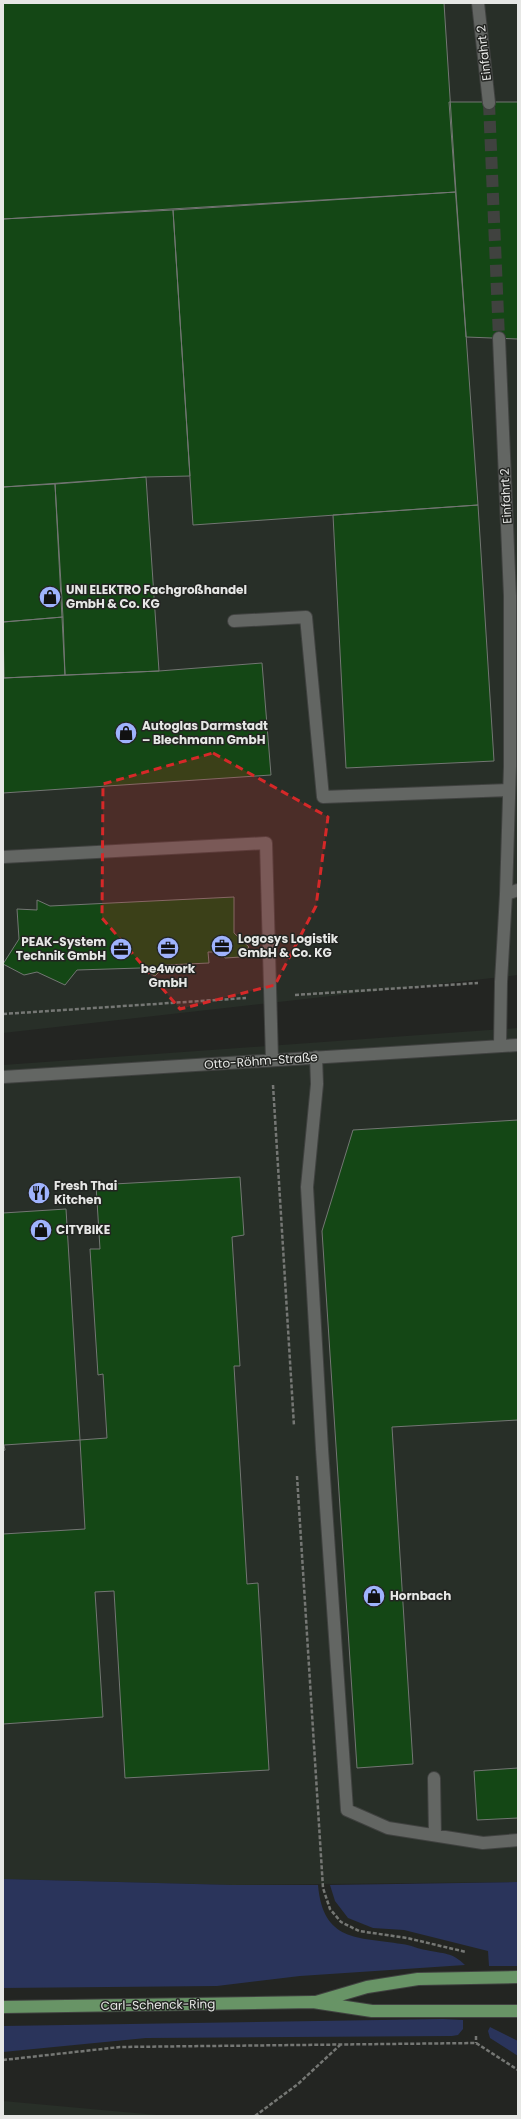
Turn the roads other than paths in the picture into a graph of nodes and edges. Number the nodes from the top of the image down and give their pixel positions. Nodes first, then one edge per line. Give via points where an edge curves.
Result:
1 (478, 3) edge
2 (489, 103) tunnel mouth
3 (499, 338) tunnel mouth
4 (234, 621) dead end
5 (509, 790) junction
6 (3, 857) edge
7 (518, 890) edge
8 (506, 894) junction
9 (518, 1045) edge
10 (500, 1046) junction
11 (316, 1058) junction
12 (272, 1060) junction
13 (3, 1077) edge
14 (434, 1778) dead end
15 (435, 1835) junction
16 (518, 1840) edge
17 (518, 1977) edge
18 (313, 2002) junction
19 (3, 2007) edge
20 (518, 2011) edge

1 - 2 street, Einfahrt 2
3 - 5 street, Einfahrt 2 via 510,596
4 - 5 street via 306,617 323,797
5 - 8 street, Einfahrt 2
6 - 12 street via 266,843
7 - 8 street
8 - 10 street, Einfahrt 2
9 - 10 street, Otto-Röhm-Straße
10 - 11 street, Otto-Röhm-Straße
11 - 12 street, Otto-Röhm-Straße
11 - 15 street via 317,1084 307,1187 347,1810 388,1828
12 - 13 street, Otto-Röhm-Straße
14 - 15 street
15 - 16 street via 483,1844
17 - 18 main road, Carl-Schenck-Ring via 404,1981 367,1987
18 - 19 main road, Carl-Schenck-Ring
18 - 20 main road, Carl-Schenck-Ring via 372,2010

